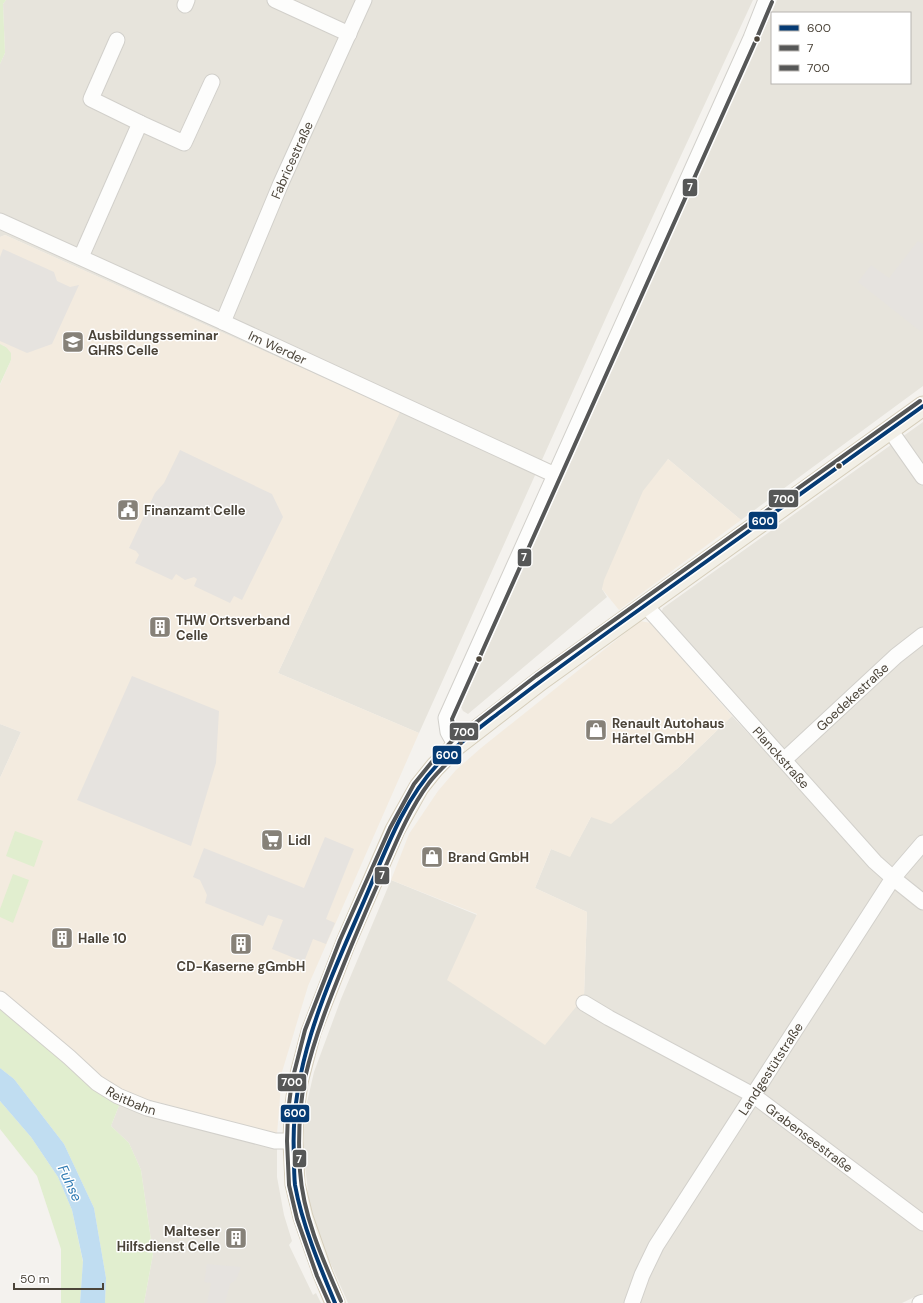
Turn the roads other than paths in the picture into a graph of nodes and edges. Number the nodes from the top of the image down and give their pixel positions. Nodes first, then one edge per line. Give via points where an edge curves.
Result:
1 (275, 0) edge
2 (364, 0) edge
3 (766, 0) edge
4 (349, 34) junction
5 (117, 40) dead end
6 (212, 82) dead end
7 (140, 123) junction
8 (0, 221) edge
9 (81, 257) junction
10 (223, 322) junction
11 (923, 406) edge
12 (890, 430) junction
13 (555, 475) junction
14 (923, 476) edge
15 (646, 606) junction
16 (923, 635) edge
17 (456, 746) junction
18 (784, 760) junction
19 (923, 843) edge
20 (893, 878) junction
21 (923, 902) edge
22 (0, 999) edge
23 (584, 1003) dead end
24 (753, 1095) junction
25 (293, 1141) junction
26 (923, 1223) edge
27 (923, 1302) edge
28 (335, 1303) edge
29 (632, 1303) edge
30 (920, 1303) edge

1 - 4 street
2 - 4 street, Fabricestraße
3 - 13 street
4 - 10 street, Fabricestraße via 281,183
5 - 7 street via 91,99
6 - 7 street via 184,142
7 - 9 street
8 - 9 street, Im Werder
9 - 10 street, Im Werder
10 - 13 street, Im Werder
11 - 12 main road
12 - 14 street
12 - 15 main road
13 - 17 street via 446,718 448,732
15 - 17 main road via 540,681
15 - 18 street, Planckstraße
16 - 18 street, Goedekestraße via 896,656
17 - 25 main road via 419,787 395,830 346,942 305,1054 298,1082
18 - 20 street, Planckstraße
19 - 20 street, Landgestütstraße
20 - 21 street, Planckstraße
20 - 24 street, Landgestütstraße
22 - 25 street, Reitbahn via 97,1083 118,1096 147,1108 275,1141
23 - 24 street, Grabenseestraße
24 - 26 street, Grabenseestraße
24 - 29 street, Landgestütstraße via 656,1246
25 - 28 main road via 296,1184 303,1217
27 - 30 street

